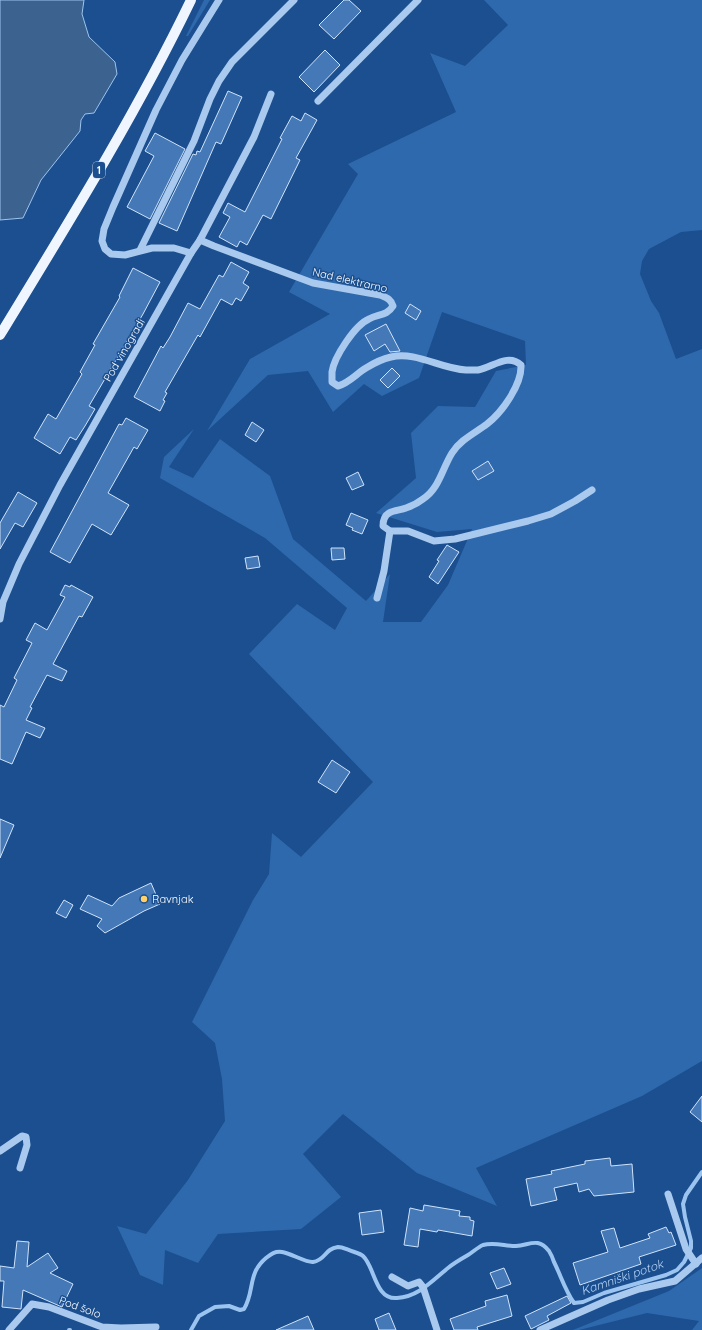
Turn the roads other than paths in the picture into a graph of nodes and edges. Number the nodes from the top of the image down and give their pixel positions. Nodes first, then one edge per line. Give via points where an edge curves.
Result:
1 (191, 0) edge
2 (219, 0) edge
3 (294, 0) edge
4 (418, 0) edge
5 (271, 94) dead end
6 (318, 101) dead end
7 (200, 240) junction
8 (140, 250) junction
9 (191, 253) junction
10 (0, 335) edge
11 (592, 490) dead end
12 (390, 531) junction
13 (377, 598) dead end
14 (0, 619) edge
15 (0, 1151) edge
16 (20, 1168) dead end
17 (668, 1194) dead end
18 (702, 1258) edge
19 (694, 1261) junction
20 (392, 1277) dead end
21 (156, 1327) dead end
22 (9, 1330) edge
23 (437, 1330) edge
24 (540, 1330) edge

1 - 10 main road, 1 via 162,59 93,181
2 - 8 street via 182,60 156,110 104,229 102,241 105,249 111,254 125,255
3 - 8 street via 232,62 219,81 194,141
4 - 6 street
5 - 7 street, Pod vinogradi via 254,137
7 - 9 street, Pod vinogradi
7 - 12 street, Nad elektrarno via 313,283 380,296 391,301 389,311 368,319 354,330 343,346 332,371 332,382 338,386 366,368 393,356 412,357 461,370 478,370 508,360 516,360 521,365 521,374 514,390 501,409 488,424 468,437 452,452 437,484 424,499 407,508 389,513 384,519 383,526
8 - 9 street via 174,248
9 - 14 street, Pod vinogradi via 60,485 19,564
11 - 12 street via 551,514 455,539 434,541 408,531
12 - 13 street, Nad elektrarno
15 - 16 street via 22,1136 26,1137 27,1145
17 - 19 street via 686,1249
18 - 19 street
19 - 24 street via 675,1281 639,1289 608,1300
20 - 23 street via 408,1286 419,1282
21 - 22 street, Pod šolo via 102,1327 49,1307 32,1304

